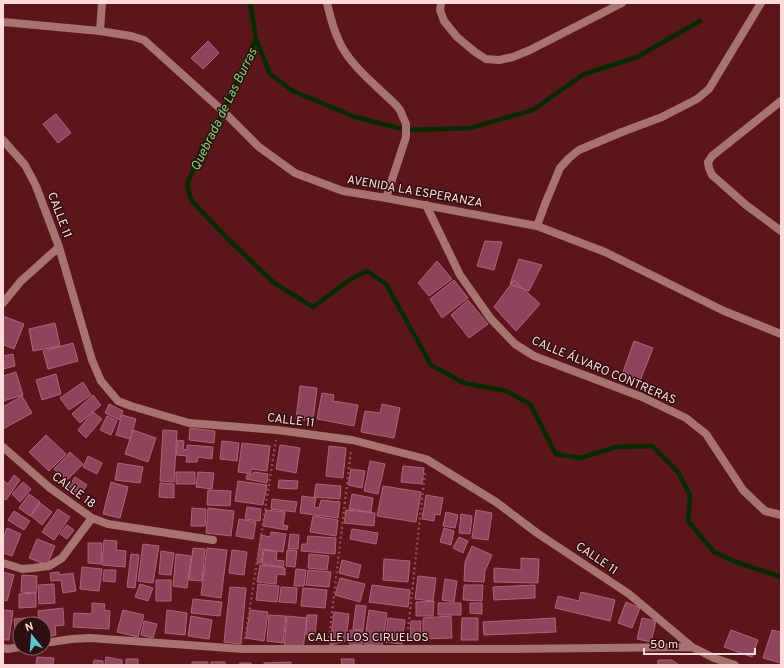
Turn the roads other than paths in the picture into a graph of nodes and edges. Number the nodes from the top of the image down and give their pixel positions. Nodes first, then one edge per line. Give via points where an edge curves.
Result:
1 (102, 3) edge
2 (327, 3) edge
3 (441, 3) edge
4 (622, 3) edge
5 (761, 3) edge
6 (3, 22) edge
7 (100, 31) junction
8 (781, 100) edge
9 (3, 140) edge
10 (386, 198) junction
11 (426, 205) junction
12 (538, 226) junction
13 (781, 231) edge
14 (59, 247) junction
15 (3, 303) edge
16 (781, 334) edge
17 (3, 447) edge
18 (781, 516) edge
19 (92, 518) junction
20 (213, 540) dead end
21 (3, 563) edge
22 (52, 642) edge
23 (692, 647) junction
24 (735, 665) edge

1 - 7 street
2 - 10 street via 339,42 351,61 396,105 406,124 406,137
3 - 4 street via 440,10 444,21 457,38 486,59 499,60 530,50
5 - 12 street via 709,89 696,99 662,116 579,150 569,158 560,168
6 - 7 street, AVENIDA LA ESPERANZA
7 - 10 street, AVENIDA LA ESPERANZA via 144,40 259,147 295,173 343,191
8 - 13 street via 708,162 712,175
9 - 14 street, CALLE 11 via 25,164
10 - 11 street, AVENIDA LA ESPERANZA
11 - 12 street, AVENIDA LA ESPERANZA
11 - 18 street, CALLE ÁLVARO CONTRERAS via 460,275 491,319 515,344 534,356 642,397 686,418 706,434 743,490 765,511
12 - 16 street, AVENIDA LA ESPERANZA via 605,252 724,311
14 - 15 street via 21,281
14 - 23 street, CALLE 11 via 92,360 101,381 118,401 189,423 277,430 352,440 426,459 496,502 537,533 629,594
17 - 19 street, CALLE 18 via 50,488
19 - 20 street, CALLE 18 via 108,524
19 - 21 street via 62,558 50,566 22,569
22 - 23 street, CALLE LOS CIRUELOS via 90,638 243,648 327,649
23 - 24 street

